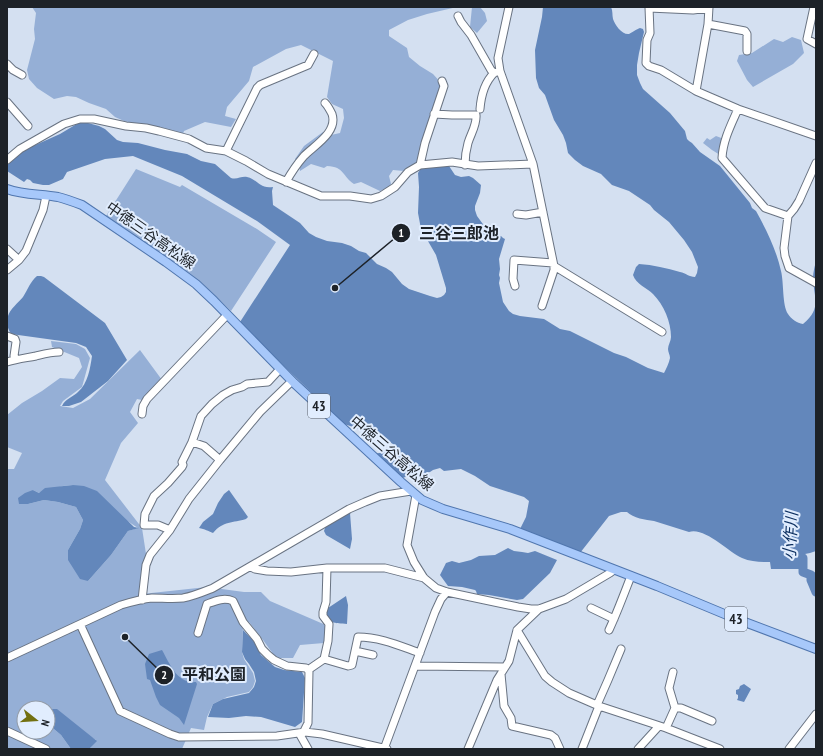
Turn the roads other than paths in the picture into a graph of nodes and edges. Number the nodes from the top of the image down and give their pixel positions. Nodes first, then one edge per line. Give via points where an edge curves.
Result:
1 (509, 7) edge
2 (814, 7) edge
3 (649, 8) edge
4 (709, 8) edge
5 (458, 16) dead end
6 (708, 24) junction
7 (816, 44) edge
8 (747, 50) dead end
9 (314, 54) dead end
10 (7, 64) edge
11 (497, 72) junction
12 (22, 75) dead end
13 (442, 81) dead end
14 (696, 91) junction
15 (7, 102) edge
16 (325, 103) dead end
17 (480, 109) dead end
18 (738, 109) junction
19 (434, 114) junction
20 (28, 126) dead end
21 (816, 136) edge
22 (226, 151) junction
23 (7, 160) edge
24 (816, 163) edge
25 (420, 164) junction
26 (533, 164) junction
27 (465, 165) junction
28 (286, 182) junction
29 (7, 189) edge
30 (46, 196) junction
31 (543, 212) junction
32 (517, 214) dead end
33 (788, 216) junction
34 (7, 249) edge
35 (19, 260) junction
36 (554, 264) junction
37 (7, 270) edge
38 (814, 282) edge
39 (515, 286) dead end
40 (542, 306) dead end
41 (227, 315) junction
42 (662, 332) dead end
43 (7, 336) edge
44 (59, 352) dead end
45 (16, 359) junction
46 (7, 362) edge
47 (280, 369) junction
48 (292, 381) junction
49 (142, 414) dead end
50 (192, 442) junction
51 (220, 460) junction
52 (414, 493) junction
53 (170, 530) junction
54 (251, 566) junction
55 (327, 568) junction
56 (614, 570) junction
57 (631, 576) junction
58 (424, 578) junction
59 (447, 592) junction
60 (142, 600) junction
61 (591, 608) dead end
62 (539, 609) junction
63 (614, 619) junction
64 (80, 624) junction
65 (517, 630) junction
66 (609, 630) dead end
67 (198, 633) dead end
68 (620, 649) dead end
69 (816, 649) edge
70 (355, 651) junction
71 (420, 653) junction
72 (373, 655) dead end
73 (7, 658) edge
74 (324, 659) junction
75 (415, 666) junction
76 (505, 667) junction
77 (308, 670) junction
78 (673, 672) dead end
79 (501, 674) junction
80 (598, 705) junction
81 (675, 708) junction
82 (816, 714) edge
83 (712, 721) dead end
84 (662, 727) junction
85 (7, 731) edge
86 (301, 733) junction
87 (46, 749) edge
88 (308, 749) edge
89 (385, 749) edge
90 (468, 749) edge
91 (560, 749) edge
92 (582, 749) edge
93 (638, 749) edge
94 (720, 749) edge
95 (789, 749) edge

1 - 11 street
2 - 7 street via 807,39
3 - 4 street
3 - 14 street via 650,33 647,40 646,63
4 - 6 street
5 - 11 street via 472,35 491,70
6 - 8 street via 745,31
6 - 14 street
9 - 22 street via 308,65 257,88
10 - 12 street
11 - 17 street via 489,77
11 - 26 street
13 - 19 street via 444,86
14 - 18 street
15 - 20 street
16 - 28 street via 332,116 330,130 305,156
18 - 21 street
18 - 33 street via 725,140 722,158 765,208
19 - 25 street
19 - 27 street via 476,115 465,155
22 - 23 street via 206,148 189,139 159,130 80,119 64,124 20,149
22 - 28 street
24 - 33 street via 799,200
25 - 27 street via 452,162
25 - 28 street via 408,172 395,187 381,196 371,198 321,196
26 - 27 street
26 - 31 street
29 - 30 main road, 中徳三谷高松線 / 43
30 - 35 street via 26,251
30 - 41 main road, 中徳三谷高松線 / 43 via 73,201 88,209 190,279
31 - 32 street
31 - 36 street
33 - 38 street via 784,248 788,268
34 - 35 street
35 - 37 street
36 - 39 street via 514,260
36 - 40 street
36 - 42 street
41 - 47 main road, 中徳三谷高松線 / 43
41 - 49 street via 147,400
43 - 45 street via 15,339
44 - 45 street
45 - 46 street
47 - 48 main road, 中徳三谷高松線 / 43
47 - 50 street via 268,382 247,384 223,395 212,404 201,416
48 - 51 street via 260,412
48 - 52 main road, 中徳三谷高松線 / 43
50 - 51 street via 204,446
50 - 53 street via 182,462 184,465 154,496 145,514 144,525 158,525
51 - 53 street
52 - 54 street via 380,496 349,509
52 - 56 main road, 中徳三谷高松線 / 43 via 434,506 510,530
52 - 58 street via 408,545 414,562
53 - 60 street via 150,555 146,565
54 - 55 street via 255,569 290,572
54 - 60 street via 197,595
55 - 58 street via 385,568
55 - 74 street via 326,602 322,612 329,624
56 - 57 main road, 中徳三谷高松線 / 43
56 - 62 street via 566,599
57 - 63 street
57 - 69 main road, 中徳三谷高松線 / 43
58 - 59 street via 436,588
59 - 62 street
59 - 71 street via 435,612
60 - 64 street
61 - 63 street
62 - 65 street
63 - 66 street
64 - 73 street
64 - 86 street via 120,711 179,737 277,736
65 - 76 street
65 - 80 street via 552,682 569,693
67 - 77 street via 207,604 230,599 243,622 268,655 281,664
68 - 80 street
70 - 71 street via 358,637 367,637
70 - 72 street
70 - 74 street via 352,665
71 - 75 street
74 - 77 street
75 - 76 street
75 - 89 street
76 - 79 street
77 - 86 street via 308,723
78 - 81 street via 669,688
79 - 90 street
79 - 91 street via 504,706 511,718 512,726 551,735
80 - 84 street
80 - 92 street
81 - 83 street
81 - 84 street
82 - 95 street
84 - 93 street
84 - 94 street
85 - 87 street
86 - 88 street
86 - 89 street via 322,734

